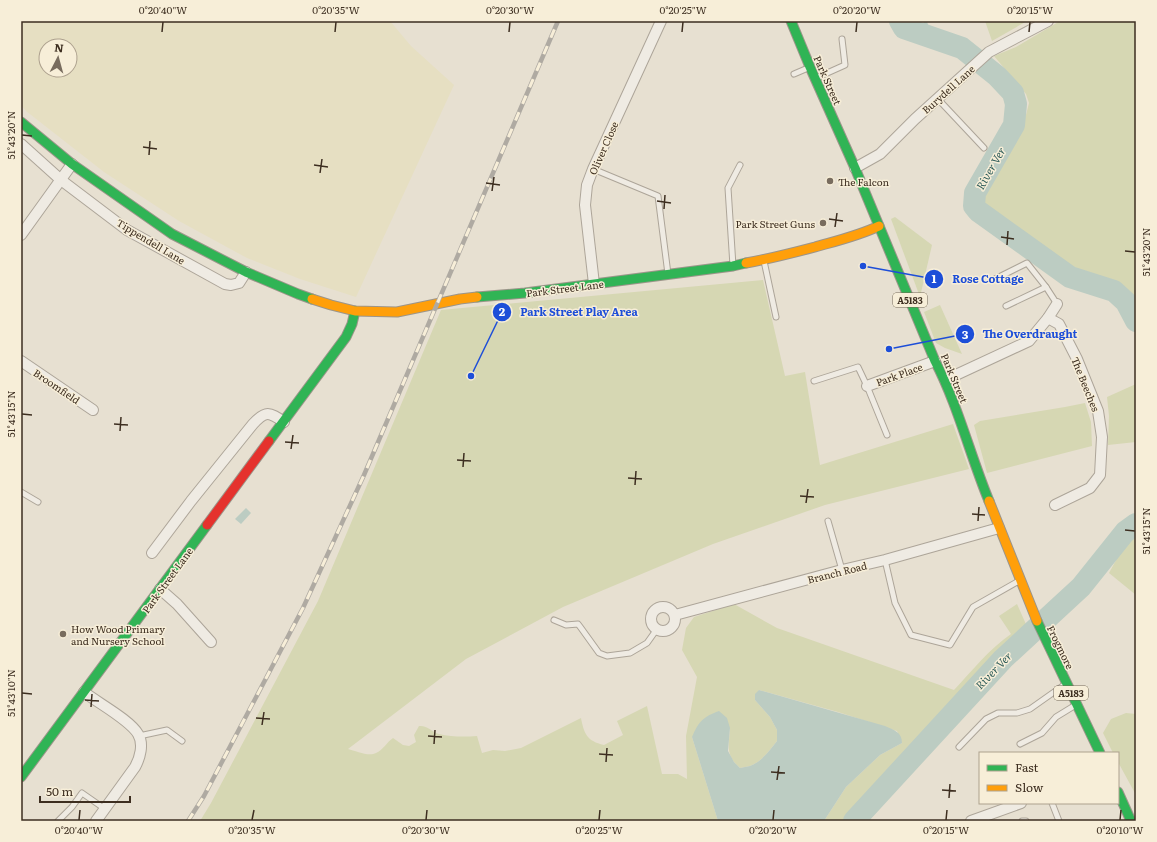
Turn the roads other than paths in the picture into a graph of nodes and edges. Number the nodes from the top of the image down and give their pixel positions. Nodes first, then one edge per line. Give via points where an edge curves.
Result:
1 (661, 21) edge
2 (791, 21) edge
3 (1048, 21) edge
4 (842, 39) dead end
5 (810, 67) junction
6 (794, 74) dead end
7 (816, 79) junction
8 (937, 98) junction
9 (21, 122) edge
10 (21, 144) edge
11 (984, 148) dead end
12 (72, 164) junction
13 (740, 165) dead end
14 (855, 168) junction
15 (593, 169) junction
16 (61, 180) junction
17 (879, 226) junction
18 (21, 235) edge
19 (764, 260) junction
20 (733, 266) junction
21 (246, 272) junction
22 (669, 275) junction
23 (993, 280) dead end
24 (594, 284) junction
25 (1046, 287) junction
26 (1057, 304) joint
27 (1006, 306) dead end
28 (355, 311) junction
29 (776, 317) dead end
30 (1048, 318) junction
31 (21, 361) edge
32 (935, 361) junction
33 (945, 380) junction
34 (814, 381) dead end
35 (867, 386) junction
36 (93, 410) dead end
37 (284, 422) junction
38 (887, 435) dead end
39 (21, 492) edge
40 (38, 502) dead end
41 (1055, 505) dead end
42 (828, 521) dead end
43 (999, 528) junction
44 (152, 553) dead end
45 (885, 560) junction
46 (842, 570) junction
47 (1020, 581) junction
48 (160, 589) junction
49 (1034, 615) joint
50 (675, 616) junction
51 (554, 620) dead end
52 (657, 630) junction
53 (211, 642) dead end
54 (1066, 684) junction
55 (84, 692) junction
56 (1076, 704) junction
57 (140, 736) junction
58 (182, 741) dead end
59 (1020, 744) dead end
60 (959, 747) dead end
61 (1100, 752) edge
62 (22, 774) edge
63 (1119, 794) edge
64 (1018, 804) edge
65 (1052, 804) edge
66 (105, 809) junction
67 (975, 820) edge
68 (58, 821) edge
69 (96, 821) edge
70 (1022, 821) edge
71 (1026, 821) edge
72 (1058, 821) edge
73 (1131, 821) edge

1 - 15 street, Oliver Close
2 - 5 street, Park Street / A5183
3 - 8 street, Burydell Lane via 989,52
4 - 7 lane via 845,64
5 - 6 lane
5 - 7 street, Park Street / A5183
7 - 14 street, Park Street / A5183
8 - 11 lane
8 - 14 street, Burydell Lane via 880,154
9 - 12 street, Tippendell Lane
10 - 16 street, Tippendell Lane
12 - 16 street
12 - 21 street, Tippendell Lane via 172,234
13 - 20 lane via 728,188
14 - 17 street, Park Street / A5183
15 - 22 lane via 658,196
15 - 24 street, Oliver Close via 587,185 585,205
16 - 18 street
16 - 21 street, Tippendell Lane via 128,230 225,284 231,286 239,283
17 - 19 street, Park Street Lane via 834,242
17 - 32 street, Park Street / A5183
19 - 20 street, Park Street Lane
19 - 29 lane
20 - 22 street, Park Street Lane
21 - 28 street, Tippendell Lane via 298,294
22 - 24 street, Park Street Lane
23 - 25 lane via 1027,263
24 - 28 street, Park Street Lane via 460,300 397,312
25 - 26 lane
25 - 27 lane
26 - 30 street
28 - 37 street, Park Street Lane via 346,337
30 - 33 street via 1029,341
30 - 41 street, The Beeches via 1059,324 1077,359 1098,411 1102,437 1100,475 1090,488
31 - 36 street, Broomfield
32 - 33 street, Park Street / A5183
32 - 35 street, Park Place
33 - 43 street, Park Street / A5183
34 - 35 lane via 858,367
35 - 38 lane, Park Place
37 - 44 street via 274,415 260,416
37 - 48 street, Park Street Lane
39 - 40 lane
42 - 46 lane
43 - 45 street, Branch Road
43 - 47 street, Park Street / A5183
45 - 46 street, Branch Road
45 - 47 lane via 895,603 911,634 950,645 973,607
46 - 50 street, Branch Road
47 - 49 street, Park Street / A5183
48 - 53 street
48 - 55 street, Park Street Lane
49 - 54 street, Frogmore / A5183
50 - 52 street via 670,628
50 - 52 street via 669,608 655,609 651,622
51 - 52 lane via 566,625 578,624 599,653 607,656 630,653 647,643
54 - 56 street, Frogmore / A5183
54 - 60 lane via 1030,709 1017,713 998,713 986,719
55 - 57 street via 128,723
55 - 62 street, Park Street Lane
56 - 59 lane via 1056,717 1042,732
56 - 61 street, Frogmore / A5183
57 - 58 lane via 167,730
57 - 66 street via 140,758
63 - 73 street
64 - 67 street
65 - 72 lane
66 - 68 lane via 82,793
66 - 69 street
70 - 71 lane

